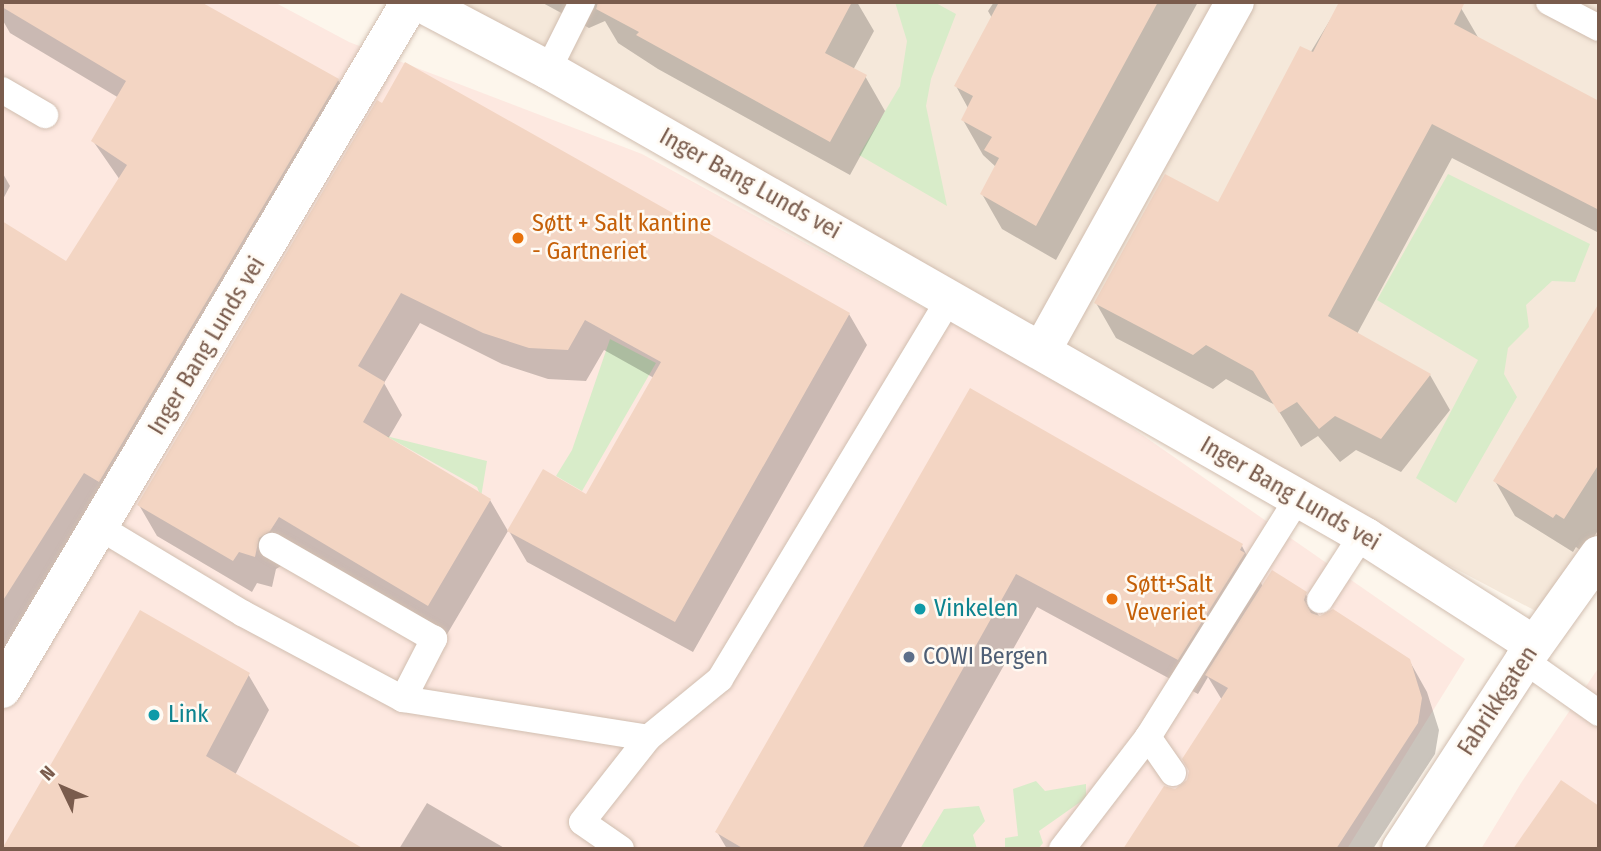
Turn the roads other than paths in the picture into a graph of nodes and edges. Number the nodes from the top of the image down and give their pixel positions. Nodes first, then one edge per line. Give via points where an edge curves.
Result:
1 (410, 2) edge
2 (419, 2) edge
3 (582, 2) edge
4 (1235, 2) edge
5 (1549, 2) edge
6 (1599, 29) edge
7 (548, 70) junction
8 (2, 90) edge
9 (45, 115) dead end
10 (950, 297) junction
11 (1042, 350) junction
12 (1298, 498) junction
13 (101, 528) junction
14 (1362, 536) junction
15 (272, 545) dead end
16 (1599, 555) edge
17 (1320, 600) dead end
18 (1529, 652) junction
19 (2, 688) edge
20 (403, 699) junction
21 (1599, 713) edge
22 (1148, 737) junction
23 (648, 738) junction
24 (1173, 772) dead end
25 (621, 849) edge
26 (1062, 849) edge
27 (1401, 849) edge

1 - 13 street, Inger Bang Lunds vei
2 - 7 street, Inger Bang Lunds vei
3 - 7 lane
4 - 11 street
5 - 6 lane
7 - 10 street, Inger Bang Lunds vei
8 - 9 lane
10 - 11 street, Inger Bang Lunds vei
10 - 23 lane via 720,679
11 - 12 street, Inger Bang Lunds vei
12 - 14 street, Inger Bang Lunds vei
12 - 22 lane
13 - 19 street, Inger Bang Lunds vei
13 - 20 lane via 242,613
14 - 17 lane
14 - 18 street, Inger Bang Lunds vei
15 - 20 lane via 435,639
16 - 18 street, Fabrikkgaten
18 - 21 lane
18 - 27 street, Fabrikkgaten
20 - 23 lane
22 - 24 lane
22 - 26 lane
23 - 25 lane via 582,822

